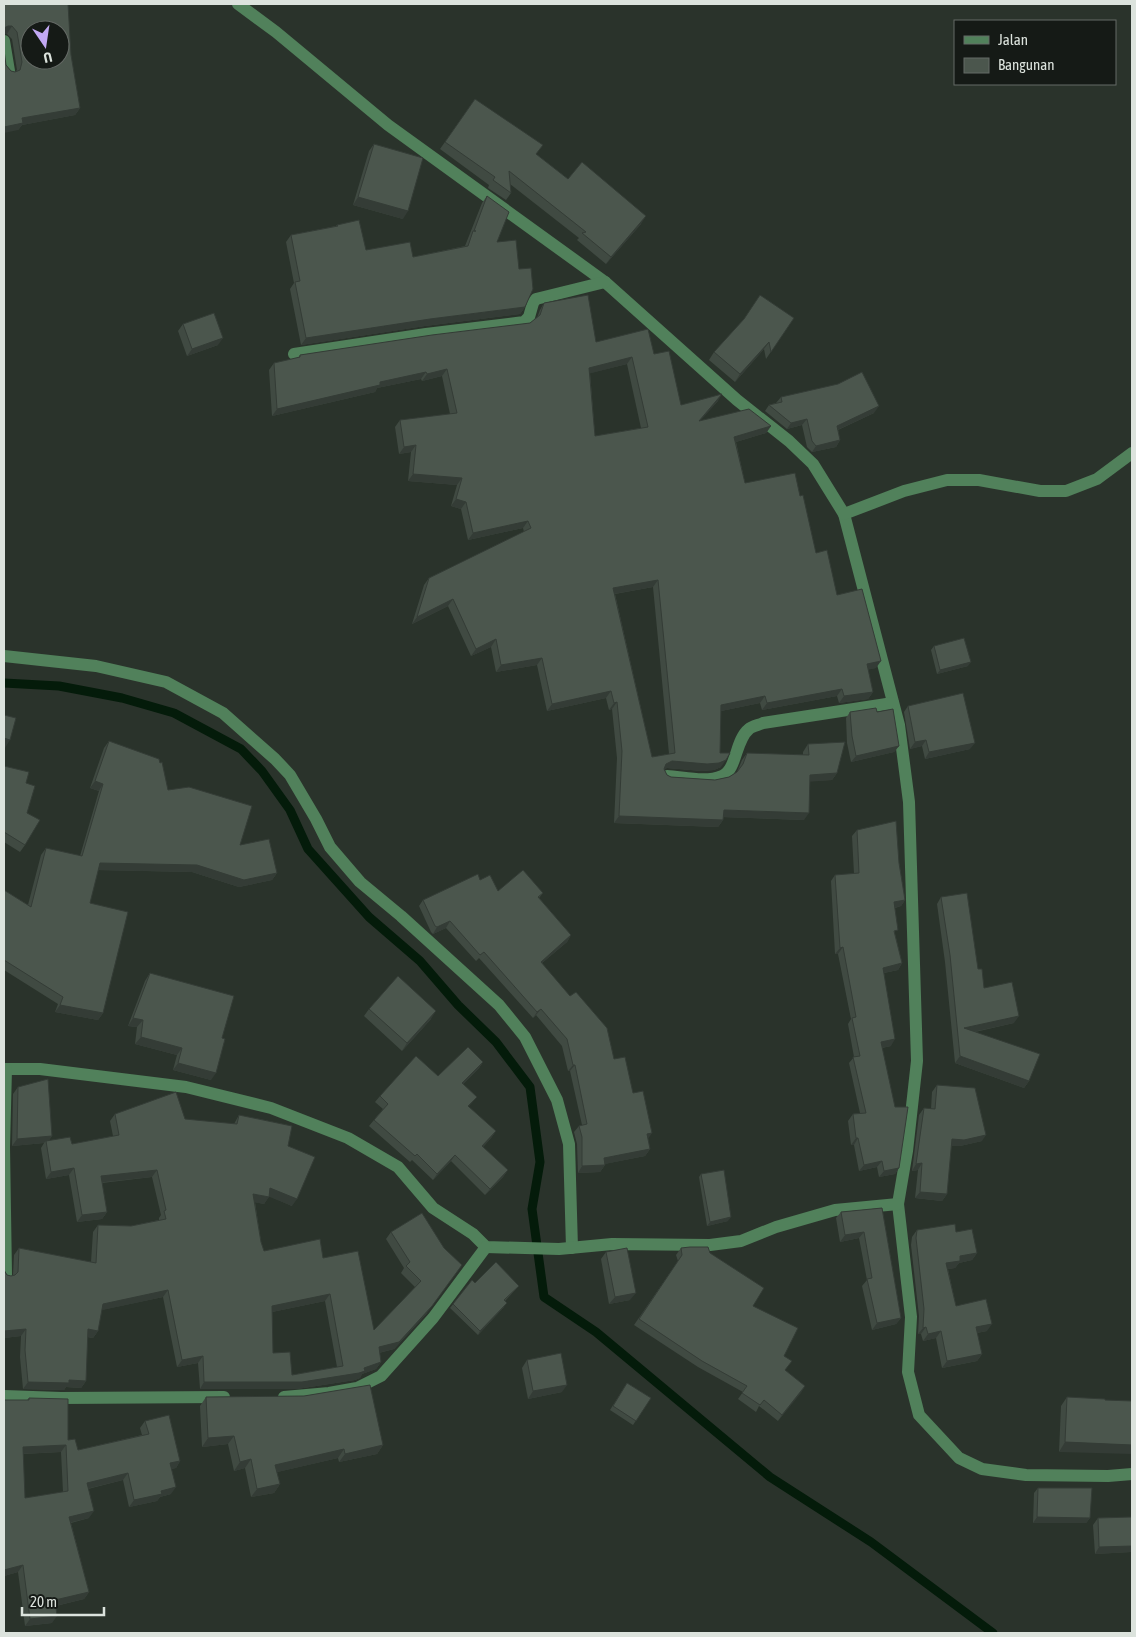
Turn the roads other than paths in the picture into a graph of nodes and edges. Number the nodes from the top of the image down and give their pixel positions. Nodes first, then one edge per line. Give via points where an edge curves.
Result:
1 (238, 4) edge
2 (4, 41) edge
3 (9, 71) edge
4 (605, 282) junction
5 (294, 354) dead end
6 (1132, 453) edge
7 (844, 514) junction
8 (4, 656) edge
9 (894, 703) junction
10 (667, 776) edge
11 (5, 1069) edge
12 (898, 1204) junction
13 (486, 1247) junction
14 (572, 1248) junction
15 (6, 1275) edge
16 (4, 1396) edge
17 (239, 1397) edge
18 (268, 1397) edge
19 (1132, 1474) edge

1 - 4 street via 388,124
2 - 3 street
4 - 5 street via 536,299 530,318 524,322
4 - 7 street via 813,464
6 - 7 street via 1097,479 1066,491 1040,491 979,480 947,480
7 - 9 street
8 - 14 street via 96,666 166,682 223,713 276,759 290,775 330,847 360,882 499,1005 525,1038 557,1100 569,1144
9 - 10 street via 750,728 742,737 731,767 723,776 704,779
9 - 12 street via 909,802 918,1061
11 - 13 street via 186,1087 271,1108 348,1138 398,1167 432,1208 473,1234
11 - 15 street
12 - 14 street via 835,1210 741,1241
12 - 19 street via 910,1317 908,1372 919,1415 959,1458 982,1469 1026,1475
13 - 14 street
13 - 18 street via 433,1318 381,1376 357,1388 298,1397
16 - 17 street

